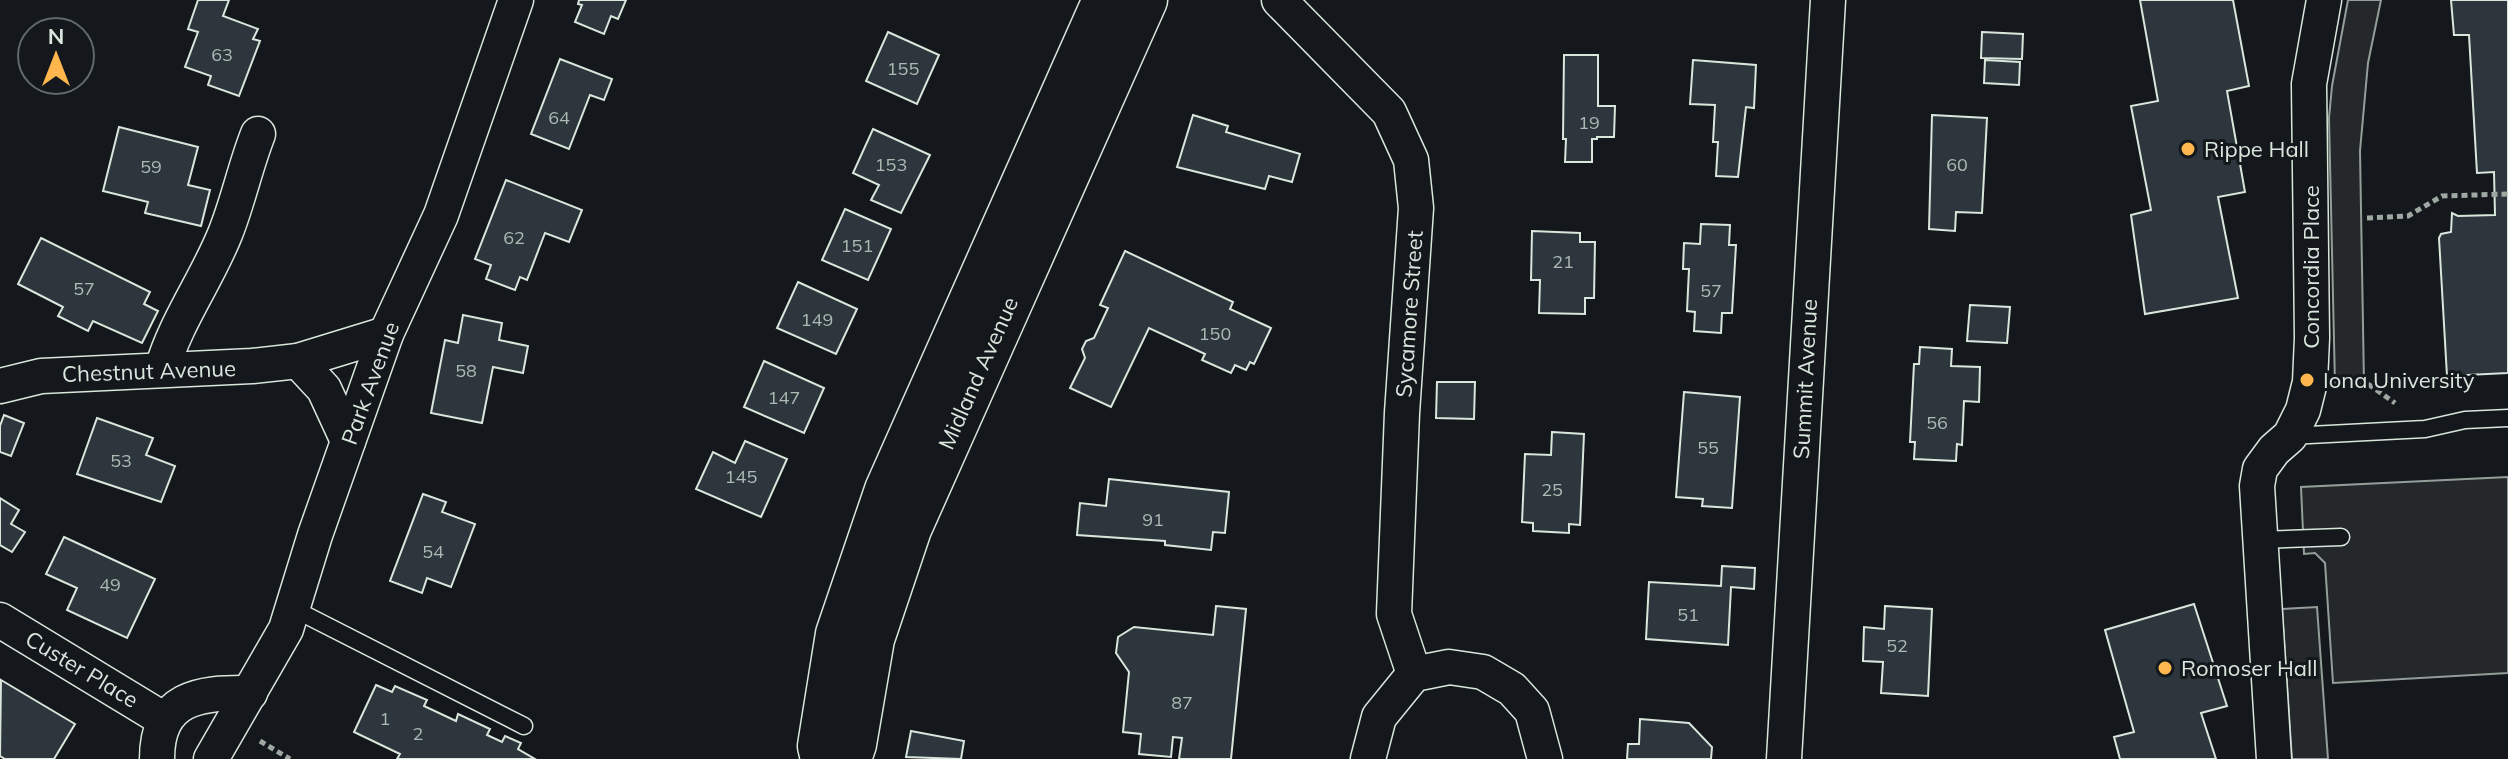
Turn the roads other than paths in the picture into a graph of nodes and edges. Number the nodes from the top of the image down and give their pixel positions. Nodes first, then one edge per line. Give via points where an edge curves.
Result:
1 (516, 0) edge
2 (1105, 0) edge
3 (1145, 0) edge
4 (1279, 0) edge
5 (1828, 0) edge
6 (2324, 0) edge
7 (258, 134) dead end
8 (386, 334) junction
9 (298, 361) junction
10 (162, 369) junction
11 (0, 386) edge
12 (2508, 418) edge
13 (2290, 436) junction
14 (348, 441) junction
15 (2341, 537) dead end
16 (2260, 540) junction
17 (292, 608) junction
18 (0, 620) edge
19 (1414, 674) junction
20 (250, 693) junction
21 (163, 719) junction
22 (524, 726) dead end
23 (157, 759) edge
24 (211, 759) edge
25 (823, 759) edge
26 (849, 759) edge
27 (1368, 759) edge
28 (1545, 759) edge
29 (1784, 759) edge
30 (2274, 759) edge

1 - 8 street, Park Avenue via 441,215
2 - 25 street, Midland Avenue via 887,490 838,634 820,746
3 - 26 street, Midland Avenue via 909,529 872,639
4 - 19 street, Sycamore Street via 1389,112 1411,160 1416,208 1394,614
5 - 29 street, Summit Avenue
6 - 13 street, Concordia Place via 2309,84 2310,382
7 - 10 street via 226,233 176,328
8 - 9 street, Chestnut Avenue
8 - 14 street, Park Avenue
9 - 10 street, Chestnut Avenue
9 - 14 street via 324,389
10 - 11 street, Chestnut Avenue via 41,376
12 - 13 lane via 2425,429
13 - 16 street, Concordia Place via 2260,469
14 - 17 street, Park Avenue
15 - 16 lane
16 - 30 street, Concordia Place
17 - 20 street, Park Avenue
17 - 22 lane
18 - 21 street, Custer Place
19 - 27 street via 1379,717
19 - 28 street via 1449,667 1483,672 1512,689 1532,711
20 - 21 street, Custer Place via 204,696
20 - 24 street, Park Avenue
21 - 23 street, Custer Place

